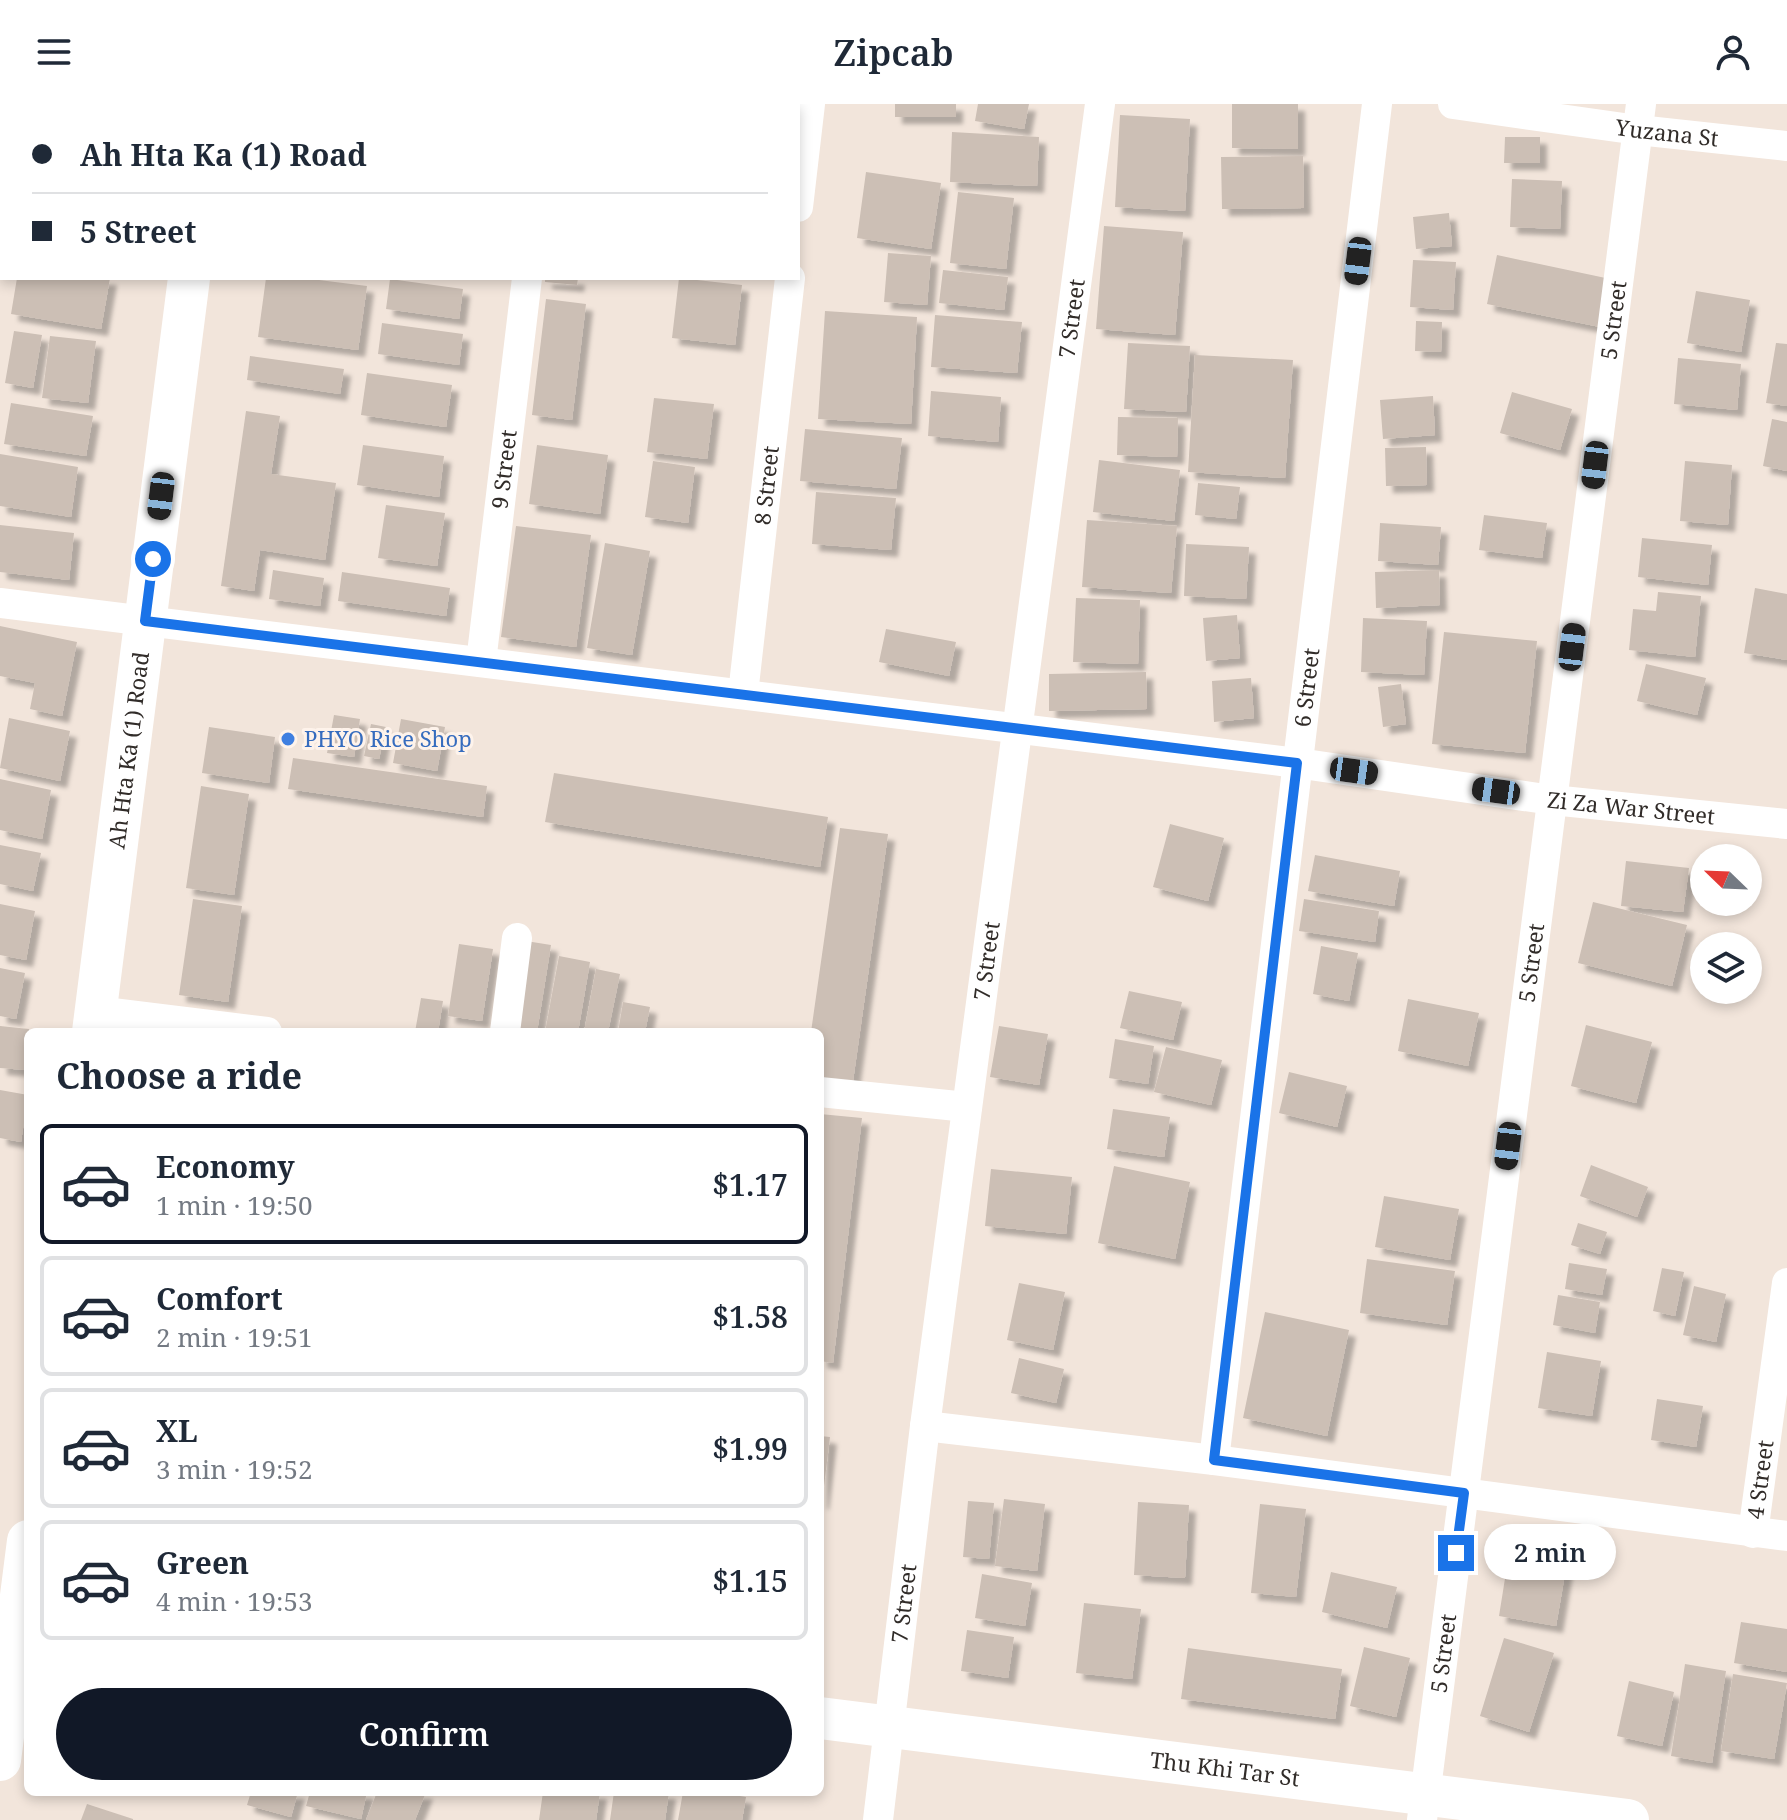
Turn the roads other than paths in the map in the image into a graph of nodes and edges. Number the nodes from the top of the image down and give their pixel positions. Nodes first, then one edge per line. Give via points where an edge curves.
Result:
1 (810, 104) edge
2 (1100, 104) edge
3 (1377, 104) edge
4 (1453, 104) edge
5 (1639, 117) edge
6 (1787, 146) edge
7 (800, 190) edge
8 (189, 280) edge
9 (527, 280) edge
10 (790, 280) edge
11 (0, 603) edge
12 (145, 621) junction
13 (481, 662) junction
14 (743, 694) junction
15 (1017, 728) junction
16 (1297, 763) junction
17 (1552, 800) junction
18 (1787, 824) edge
19 (517, 938) dead end
20 (94, 1022) edge
21 (198, 1028) edge
22 (506, 1028) edge
23 (824, 1092) edge
24 (967, 1107) junction
25 (1787, 1283) edge
26 (925, 1426) junction
27 (1214, 1460) junction
28 (1464, 1493) junction
29 (1753, 1533) junction
30 (1787, 1536) edge
31 (24, 1568) edge
32 (15, 1630) edge
33 (824, 1718) edge
34 (889, 1725) junction
35 (0, 1760) edge
36 (1424, 1807) edge
37 (878, 1820) edge
38 (1628, 1820) edge

1 - 7 street
2 - 15 street, 7 Street
3 - 16 street, 6 Street
4 - 5 street, Yuzana St
5 - 6 street, Yuzana St
5 - 17 street, 5 Street
8 - 12 street, Ah Hta Ka (1) Road
9 - 13 street, 9 Street
10 - 14 street, 8 Street
11 - 12 street, Zi Za War Street
12 - 13 street, Zi Za War Street
12 - 20 street, Ah Hta Ka (1) Road
13 - 14 street, Zi Za War Street
14 - 15 street, Zi Za War Street
15 - 16 street, Zi Za War Street
15 - 24 street, 7 Street
16 - 17 street, Zi Za War Street
16 - 27 street, 6 Street
17 - 18 street, Zi Za War Street
17 - 28 street, 5 Street
19 - 22 street
20 - 21 street
23 - 24 street
24 - 26 street, 7 Street
25 - 29 street, 4 Street
26 - 27 street
26 - 34 street, 7 Street
27 - 28 street
28 - 29 street
28 - 36 street, 5 Street
29 - 30 street
31 - 32 street
32 - 35 street
33 - 34 street, Thu Khi Tar St
34 - 36 street, Thu Khi Tar St
34 - 37 street, 7 Street
36 - 38 street, Thu Khi Tar St

